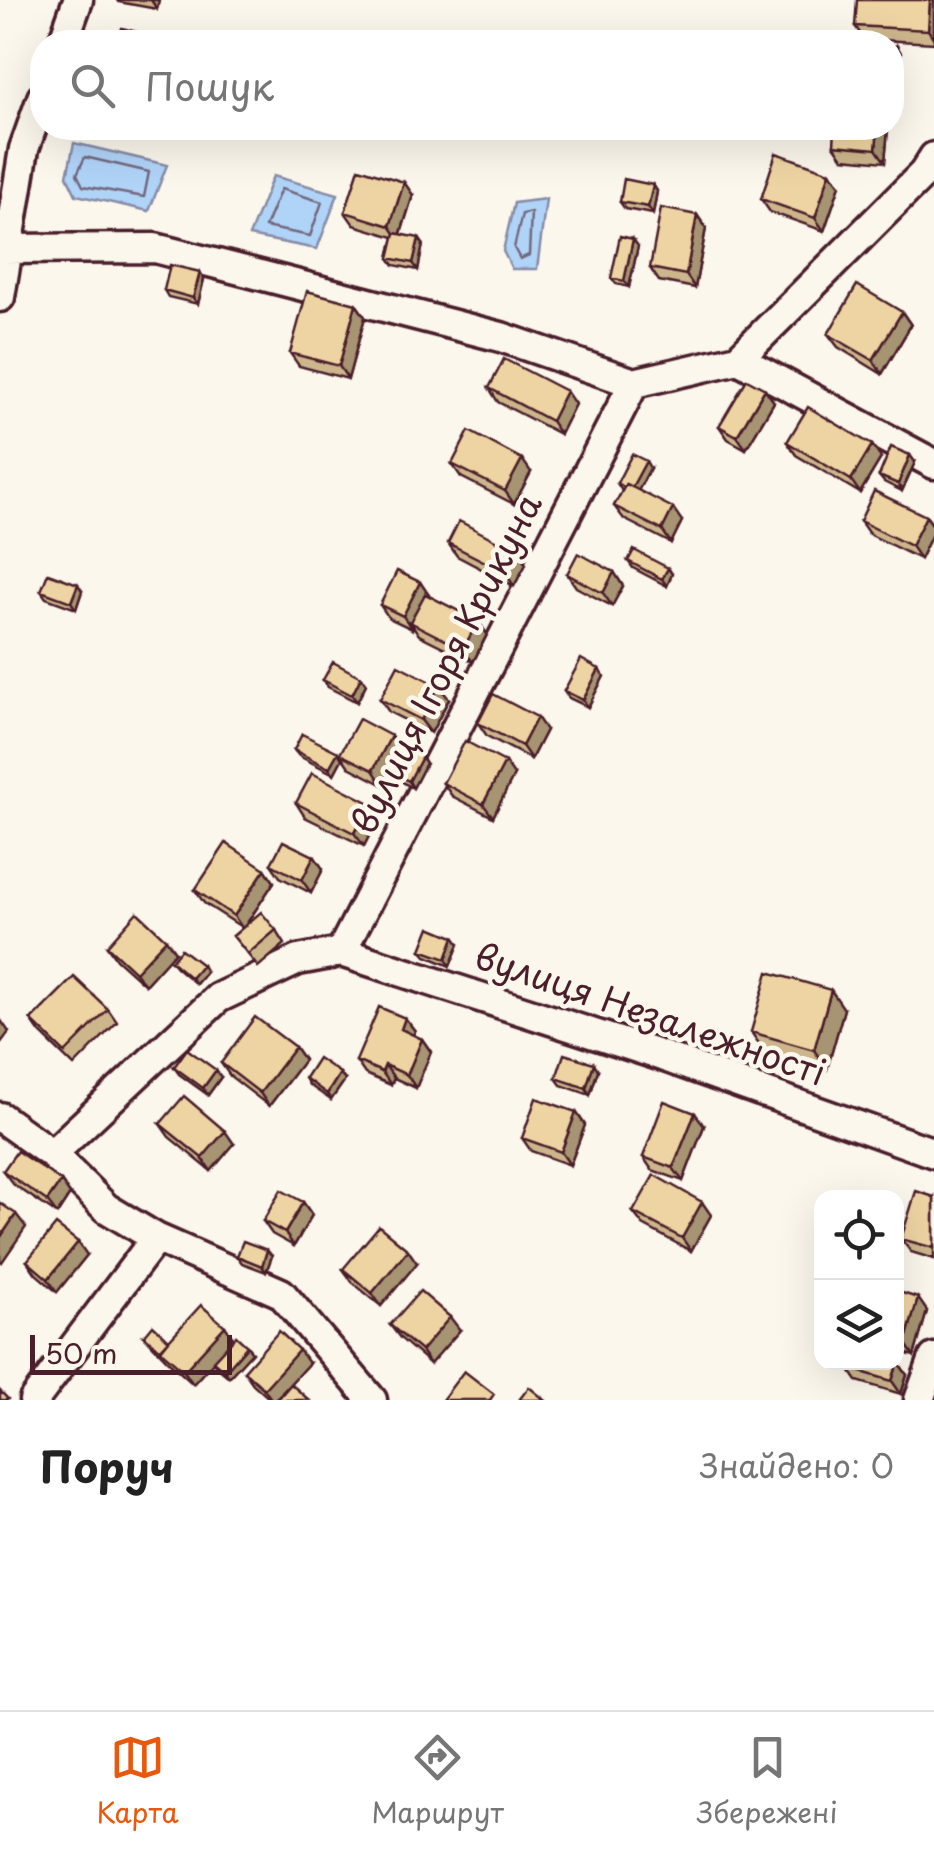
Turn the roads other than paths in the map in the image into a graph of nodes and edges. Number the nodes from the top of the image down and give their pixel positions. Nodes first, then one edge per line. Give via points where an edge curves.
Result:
1 (78, 0) edge
2 (67, 30) edge
3 (30, 132) edge
4 (934, 157) edge
5 (3, 249) edge
6 (0, 297) edge
7 (738, 359) junction
8 (634, 382) junction
9 (934, 464) edge
10 (341, 952) junction
11 (0, 1117) edge
12 (934, 1153) edge
13 (52, 1154) junction
14 (156, 1238) junction
15 (934, 1358) edge
16 (34, 1400) edge
17 (372, 1400) edge
18 (918, 1400) edge

1 - 2 street
3 - 5 street
4 - 7 street
5 - 6 street
5 - 8 street via 155,248 483,332
7 - 8 street
7 - 9 street
8 - 10 street, вулиця Ігоря Крикуна
10 - 12 street, вулиця Незалежності
10 - 13 street via 298,960 218,998
11 - 13 street
13 - 14 street via 106,1208
14 - 16 street
14 - 17 street via 281,1294
15 - 18 street

